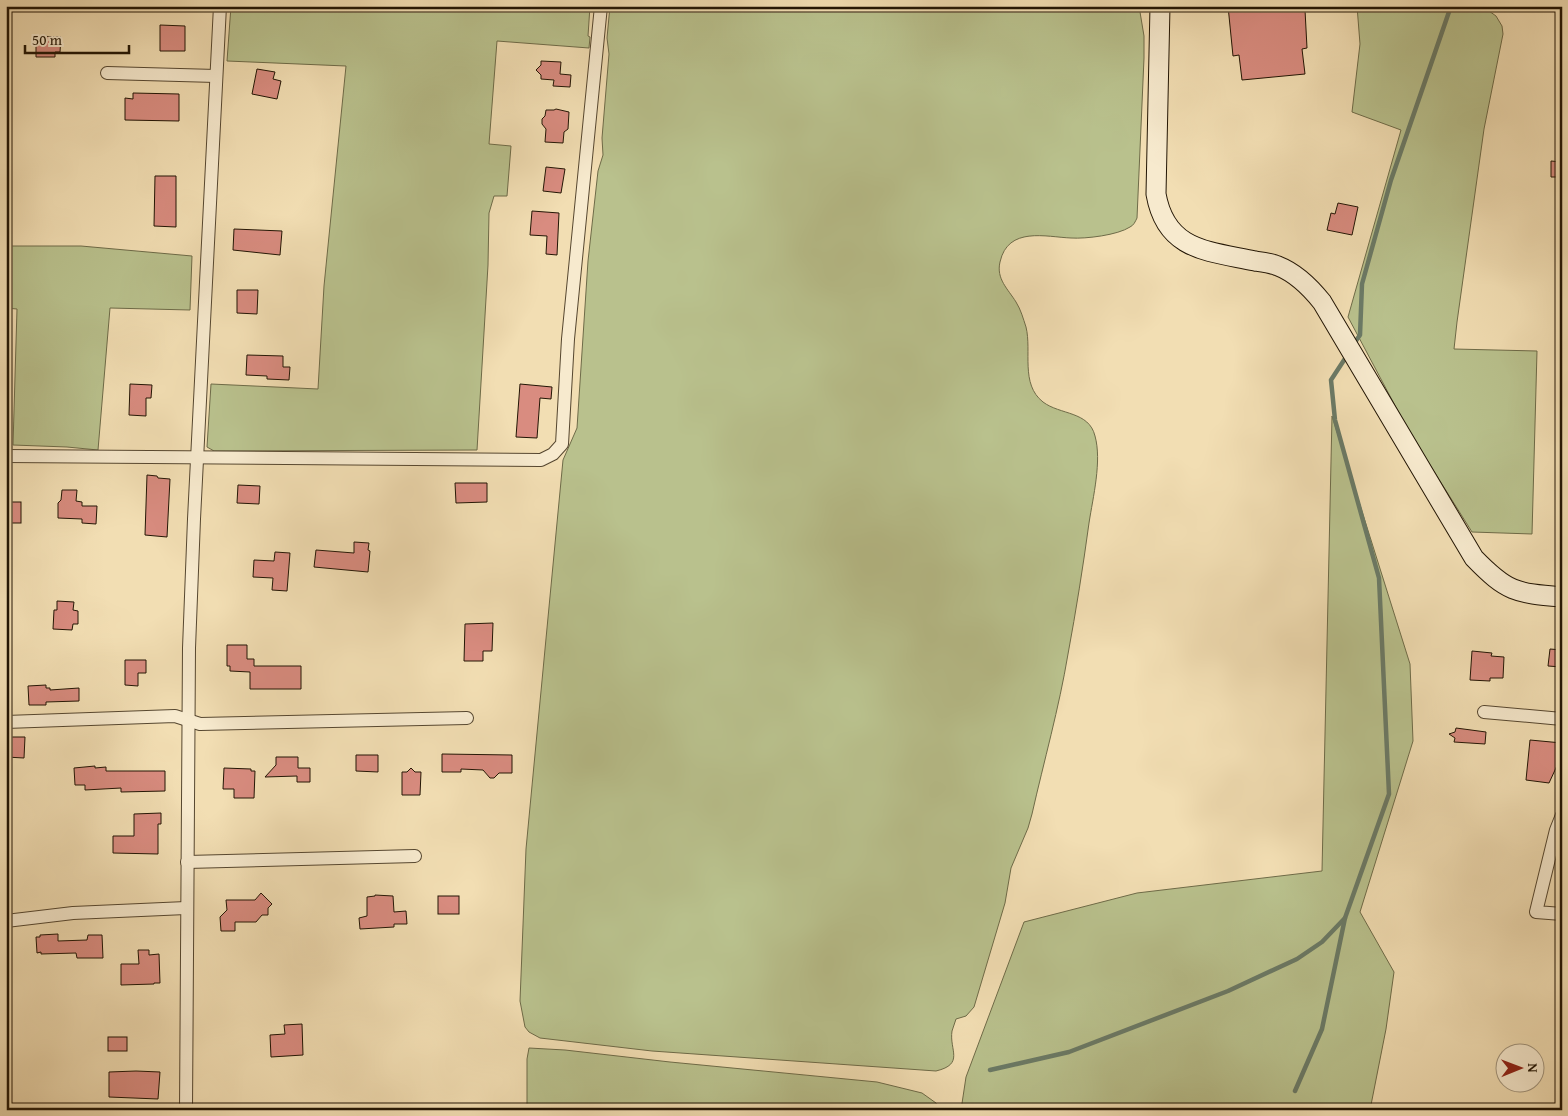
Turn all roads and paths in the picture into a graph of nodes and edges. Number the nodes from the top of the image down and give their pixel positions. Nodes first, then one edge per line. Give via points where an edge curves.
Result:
1 (220, 6) edge
2 (601, 6) edge
3 (1160, 6) edge
4 (107, 73) dead end
5 (216, 76) junction
6 (6, 456) edge
7 (198, 457) junction
8 (1562, 597) edge
9 (1484, 712) dead end
10 (467, 718) dead end
11 (1562, 719) edge
12 (6, 722) edge
13 (190, 722) junction
14 (1562, 815) edge
15 (415, 856) dead end
16 (187, 862) junction
17 (186, 908) junction
18 (1562, 914) edge
19 (6, 921) edge
20 (186, 1110) edge

1 - 5 street
2 - 7 street via 568,339 562,444 541,460
3 - 8 street via 1156,194 1164,220 1173,233 1195,248 1277,265 1314,292 1474,558 1493,576 1517,591
4 - 5 street
5 - 7 street
6 - 7 street
7 - 13 street via 189,648
9 - 11 street
10 - 13 street
12 - 13 street via 175,716
13 - 16 street
14 - 18 street via 1536,912
15 - 16 street
16 - 17 street
17 - 19 street via 74,913
17 - 20 street

